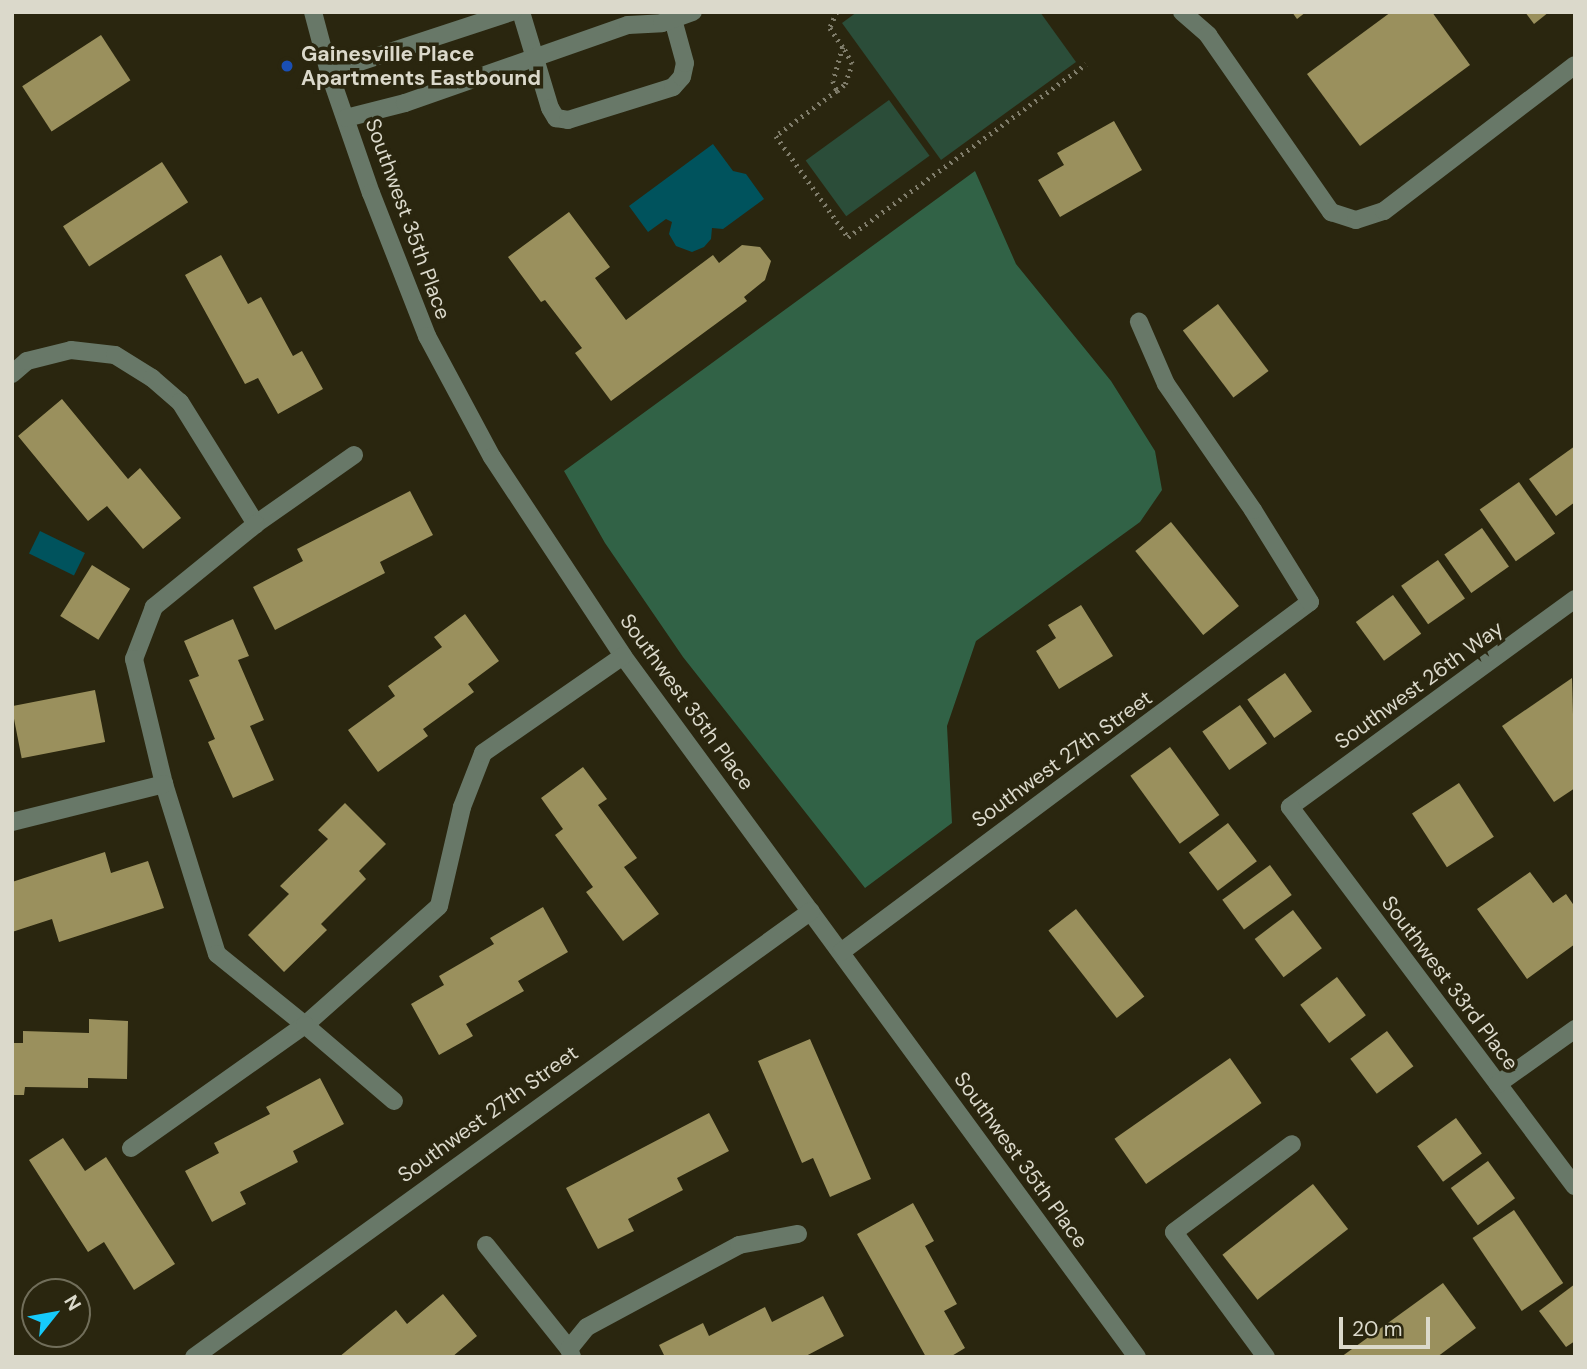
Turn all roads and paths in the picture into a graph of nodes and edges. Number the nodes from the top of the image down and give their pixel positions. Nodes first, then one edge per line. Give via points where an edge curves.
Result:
1 (313, 12) edge
2 (512, 12) edge
3 (521, 12) edge
4 (647, 12) edge
5 (693, 12) edge
6 (837, 12) edge
7 (1182, 12) edge
8 (673, 15) edge
9 (628, 26) junction
10 (843, 47) junction
11 (534, 58) junction
12 (1086, 64) dead end
13 (1575, 65) edge
14 (329, 72) junction
15 (836, 92) junction
16 (346, 118) junction
17 (1139, 322) dead end
18 (12, 374) edge
19 (355, 456) dead end
20 (256, 524) junction
21 (1575, 599) edge
22 (623, 656) junction
23 (164, 784) junction
24 (1290, 807) joint
25 (12, 822) edge
26 (811, 911) junction
27 (841, 952) junction
28 (305, 1025) junction
29 (1575, 1029) edge
30 (1498, 1084) junction
31 (394, 1101) dead end
32 (1292, 1144) dead end
33 (131, 1148) dead end
34 (1575, 1186) edge
35 (798, 1234) dead end
36 (486, 1245) dead end
37 (571, 1353) edge
38 (194, 1357) edge
39 (1137, 1357) edge
40 (1266, 1357) edge

1 - 14 street, Southwest 35th Place
2 - 14 street
3 - 11 street
4 - 9 street
5 - 8 street
6 - 10 path via 830,27
7 - 13 street via 1208,35 1331,212 1356,220 1384,211
8 - 9 street via 662,23
8 - 11 street via 685,63 682,77 673,87 568,120 556,118 550,108
9 - 11 street
10 - 15 path via 833,81
10 - 15 path via 852,64 845,84
11 - 16 street via 405,103
12 - 15 path via 848,237 776,136
14 - 16 street, Southwest 35th Place
16 - 22 street, Southwest 35th Place via 427,336 492,457
17 - 27 street, Southwest 27th Street via 1166,384 1310,603
18 - 20 street via 27,361 71,350 115,355 180,402
19 - 20 street
20 - 23 street via 154,607 134,659
21 - 24 street, Southwest 26th Way
22 - 26 street, Southwest 35th Place
22 - 28 street via 483,753 461,807 439,906
23 - 25 street
23 - 28 street via 217,954
24 - 30 street, Southwest 33rd Place
26 - 27 street, Southwest 35th Place
26 - 38 street, Southwest 27th Street
27 - 39 street, Southwest 35th Place
28 - 31 street
28 - 33 street
29 - 30 street
30 - 34 street, Southwest 33rd Place
32 - 40 street via 1174,1233
35 - 37 street via 739,1245 587,1328
36 - 37 street

